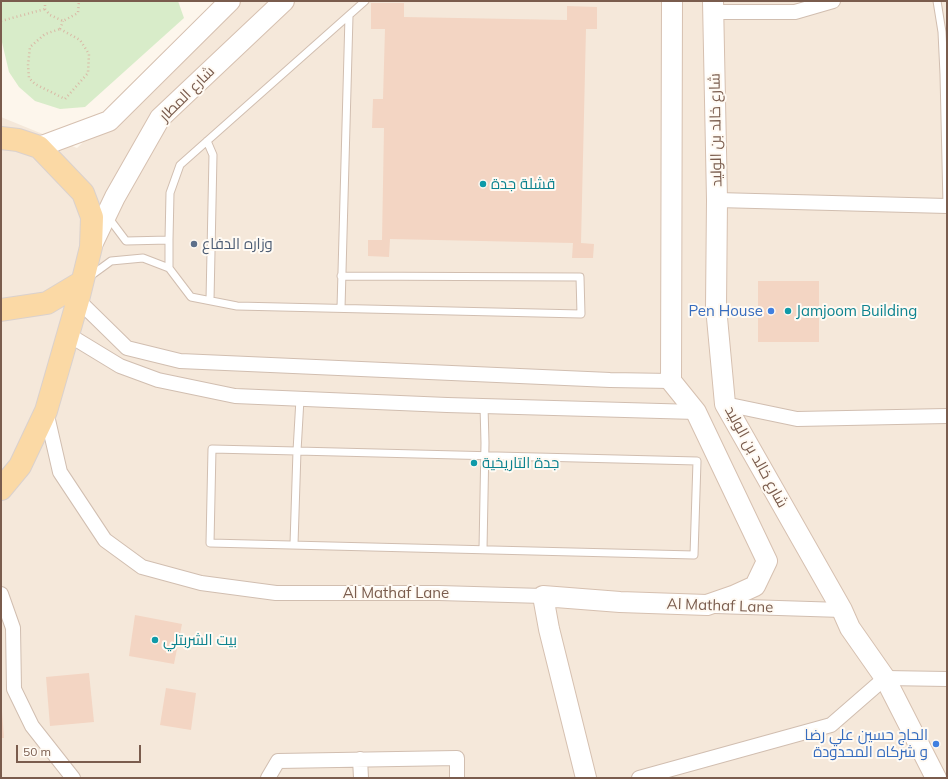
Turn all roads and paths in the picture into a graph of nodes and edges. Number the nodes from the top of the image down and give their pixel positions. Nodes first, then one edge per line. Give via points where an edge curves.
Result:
1 (45, 1) edge
2 (79, 1) edge
3 (230, 1) edge
4 (284, 1) edge
5 (366, 1) edge
6 (672, 1) edge
7 (833, 1) edge
8 (937, 1) edge
9 (714, 7) edge
10 (45, 9) junction
11 (349, 16) junction
12 (1, 21) edge
13 (64, 21) junction
14 (60, 29) junction
15 (1, 126) edge
16 (9, 139) edge
17 (207, 141) junction
18 (39, 147) junction
19 (716, 200) junction
20 (947, 206) edge
21 (107, 216) junction
22 (169, 240) junction
23 (91, 247) junction
24 (169, 268) junction
25 (341, 276) junction
26 (80, 291) junction
27 (210, 300) junction
28 (341, 308) junction
29 (1, 310) edge
30 (68, 335) junction
31 (671, 382) junction
32 (300, 399) junction
33 (725, 404) junction
34 (484, 406) junction
35 (46, 411) junction
36 (696, 412) junction
37 (947, 416) edge
38 (297, 451) junction
39 (485, 455) junction
40 (1, 488) edge
41 (294, 544) junction
42 (483, 549) junction
43 (1, 594) edge
44 (543, 596) junction
45 (707, 606) junction
46 (842, 610) junction
47 (7, 628) edge
48 (885, 678) junction
49 (947, 679) edge
50 (360, 759) junction
51 (73, 778) edge
52 (268, 778) edge
53 (361, 778) edge
54 (457, 778) edge
55 (586, 778) edge
56 (639, 778) edge
57 (936, 778) edge

1 - 10 path
2 - 13 path via 78,13
3 - 18 main road via 109,121
4 - 21 main road, شارع المطار via 160,118 115,197
5 - 11 lane
6 - 31 main road
7 - 9 street via 795,12
8 - 20 lane via 942,32
9 - 19 main road, شارع خالد بن الوليد
10 - 12 path
10 - 13 path via 50,15
11 - 17 lane
11 - 25 lane
13 - 14 path
14 - 14 path via 45,34 30,47 28,65 29,78 35,84 64,99 88,73 88,54 80,40
15 - 16 main road
16 - 18 main road
17 - 22 lane via 180,165 170,193
17 - 27 lane via 213,155
18 - 23 main road via 83,193 92,217
19 - 20 street
19 - 33 main road, شارع خالد بن الوليد via 716,306
21 - 22 lane via 126,241
21 - 23 main road, شارع المطار
22 - 24 lane
23 - 26 main road
24 - 26 lane via 143,258 111,261
24 - 27 lane via 192,296
25 - 28 lane
25 - 28 lane via 580,277 581,314
26 - 29 main road via 48,303
26 - 30 main road
26 - 31 street via 127,348 180,361
27 - 28 lane via 237,306
30 - 32 street via 120,366 158,380 235,396
30 - 35 main road
31 - 36 main road, شارع خالد بن الوليد
32 - 34 street
32 - 38 lane
33 - 37 street via 797,419
33 - 46 main road, شارع خالد بن الوليد
34 - 36 street
34 - 39 lane
35 - 40 main road via 20,466
35 - 44 street, Al Mathaf Lane via 60,472 105,540 142,567 201,584 276,593
36 - 45 main road, شارع خالد بن الوليد via 767,561 755,586
38 - 39 lane
38 - 41 lane
38 - 41 lane via 212,449 210,543
39 - 42 lane
39 - 42 lane via 697,461 694,555
41 - 42 lane
43 - 47 street
44 - 45 main road, Al Mathaf Lane
44 - 55 main road via 548,629
45 - 46 street, Al Mathaf Lane
46 - 48 main road, شارع خالد بن الوليد via 850,628
47 - 51 street via 14,689 32,726
48 - 49 street
48 - 56 street via 831,724
48 - 57 main road, شارع خالد بن الوليد
50 - 52 street via 278,761
50 - 53 street
50 - 54 street via 457,758

